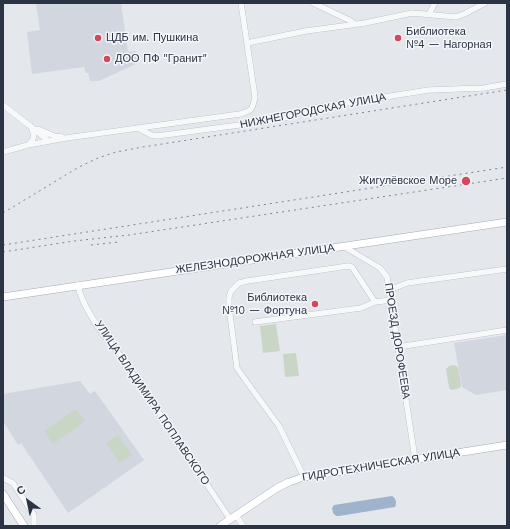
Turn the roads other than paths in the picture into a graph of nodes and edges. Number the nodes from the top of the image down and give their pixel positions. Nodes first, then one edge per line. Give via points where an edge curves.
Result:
1 (241, 3) edge
2 (313, 3) edge
3 (435, 3) edge
4 (485, 3) edge
5 (429, 14) junction
6 (355, 24) junction
7 (247, 42) junction
8 (507, 84) edge
9 (3, 105) edge
10 (30, 126) junction
11 (138, 128) junction
12 (66, 138) junction
13 (49, 141) junction
14 (28, 145) junction
15 (3, 152) edge
16 (507, 222) edge
17 (343, 246) junction
18 (507, 269) edge
19 (78, 285) junction
20 (389, 290) junction
21 (3, 297) edge
22 (391, 300) junction
23 (376, 302) junction
24 (255, 322) dead end
25 (507, 330) edge
26 (398, 347) junction
27 (507, 445) edge
28 (414, 459) junction
29 (304, 477) junction
30 (3, 478) edge
31 (3, 494) edge
32 (233, 517) junction
33 (24, 526) edge
34 (34, 526) edge
35 (220, 526) edge
36 (243, 526) edge

1 - 7 street
2 - 6 street
3 - 5 street
4 - 5 street via 456,17
5 - 6 street via 412,13
6 - 7 street
7 - 11 street via 255,97 253,108 240,114
8 - 11 street, НИЖНЕГОРОДСКАЯ УЛИЦА via 484,88 429,90 314,108 285,118 157,136
9 - 10 street
10 - 12 street
10 - 13 street
10 - 14 street via 34,135
11 - 12 street
12 - 13 street
13 - 14 street
14 - 15 street
16 - 17 main road, ЖЕЛЕЗНОДОРОЖНАЯ УЛИЦА
17 - 19 main road, ЖЕЛЕЗНОДОРОЖНАЯ УЛИЦА
17 - 20 street, ПРОЕЗД ДОРОФЕЕВА via 380,268 387,277
18 - 20 street via 406,283
19 - 21 main road, ЖЕЛЕЗНОДОРОЖНАЯ УЛИЦА
19 - 32 street, УЛИЦА ВЛАДИМИРА ПОПЛАВСКОГО via 87,308 107,340 123,359
20 - 22 street, ПРОЕЗД ДОРОФЕЕВА
22 - 23 street
22 - 26 street, ПРОЕЗД ДОРОФЕЕВА
23 - 24 street via 361,308
23 - 29 street via 352,267 348,266 239,283 229,297 237,368 279,426
25 - 26 street
26 - 28 street, ПРОЕЗД ДОРОФЕЕВА
27 - 28 main road, ГИДРОТЕХНИЧЕСКАЯ УЛИЦА
28 - 29 main road, ГИДРОТЕХНИЧЕСКАЯ УЛИЦА
29 - 32 main road, ГИДРОТЕХНИЧЕСКАЯ УЛИЦА via 277,488
30 - 34 street via 13,483 34,515
31 - 33 main road
32 - 35 main road, ГИДРОТЕХНИЧЕСКАЯ УЛИЦА
32 - 36 street, УЛИЦА ВЛАДИМИРА ПОПЛАВСКОГО

